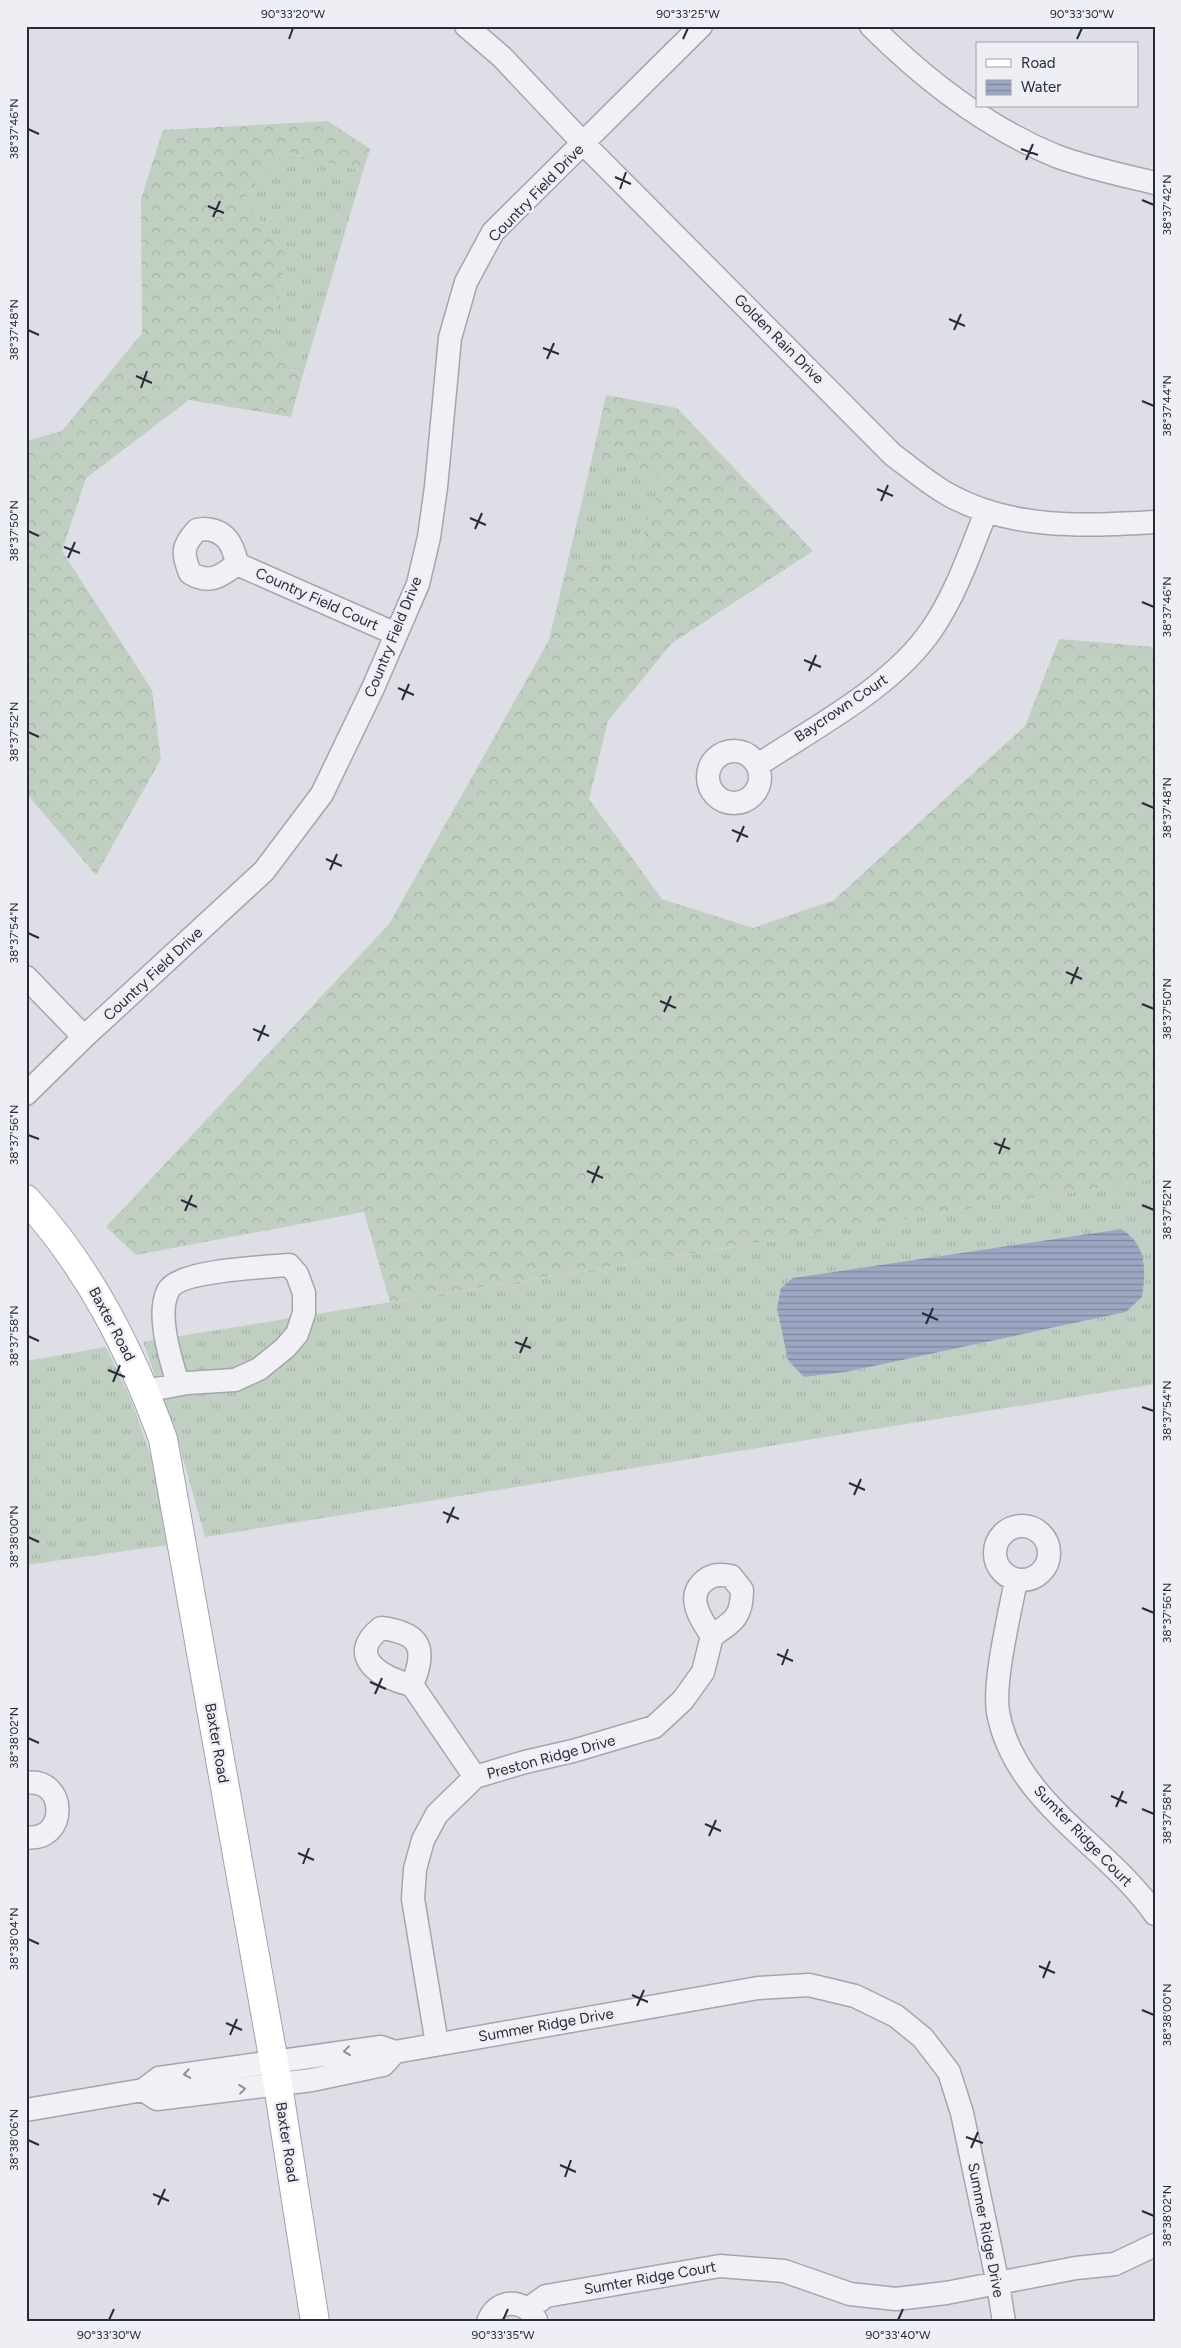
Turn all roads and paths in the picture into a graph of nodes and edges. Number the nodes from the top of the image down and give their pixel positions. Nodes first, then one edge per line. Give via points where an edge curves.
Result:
1 (466, 26) edge
2 (701, 26) edge
3 (871, 26) edge
4 (583, 143) junction
5 (1155, 183) edge
6 (986, 512) junction
7 (1155, 522) edge
8 (237, 564) dead end
9 (396, 634) junction
10 (758, 764) dead end
11 (26, 977) edge
12 (84, 1037) junction
13 (26, 1094) edge
14 (26, 1199) edge
15 (178, 1384) junction
16 (145, 1391) junction
17 (1016, 1580) dead end
18 (712, 1636) dead end
19 (412, 1685) dead end
20 (475, 1777) junction
21 (26, 1783) edge
22 (26, 1837) edge
23 (1155, 1914) edge
24 (437, 2044) junction
25 (276, 2074) junction
26 (26, 2110) edge
27 (1155, 2245) edge
28 (998, 2284) junction
29 (532, 2316) edge
30 (315, 2322) edge
31 (488, 2322) edge
32 (1004, 2322) edge

1 - 4 street, Golden Rain Drive via 502,57
2 - 4 street, Country Field Drive
3 - 5 street via 930,81 1007,133 1056,156
4 - 6 street, Golden Rain Drive via 893,454 949,494
4 - 9 street, Country Field Drive via 494,232 466,282 450,338 429,537 418,584
6 - 7 street, Golden Rain Drive via 1070,525
6 - 10 street, Baycrown Court via 950,599 911,655 885,681
8 - 9 street, Country Field Court
9 - 12 street, Country Field Drive via 339,763 299,827 264,871
11 - 12 street
12 - 13 street, Country Field Drive
14 - 16 main road, Baxter Road via 54,1229 79,1264
15 - 15 street via 235,1380 259,1369 285,1348 297,1334 304,1313 304,1292 290,1265 219,1270 180,1281 169,1289 164,1303 164,1325
15 - 16 street
16 - 25 main road, Baxter Road via 163,1439
17 - 23 street, Sumter Ridge Court via 999,1675 998,1711 1011,1753 1062,1818 1128,1882
18 - 20 street, Preston Ridge Drive via 703,1672 683,1700 654,1727
19 - 20 street
20 - 24 street, Preston Ridge Drive via 437,1814 423,1840 415,1869 412,1899
21 - 22 street via 47,1788 57,1802 58,1810 57,1819 46,1833
24 - 25 street, Summer Ridge Drive via 395,2052 381,2047
24 - 28 street, Summer Ridge Drive via 758,1988 808,1985 855,1996 896,2016 923,2038 949,2072 962,2113
25 - 26 street, Summer Ridge Drive via 235,2066 159,2078 143,2090
25 - 30 main road, Baxter Road
27 - 28 street, Sumter Ridge Court via 1115,2264 1076,2268
28 - 29 street, Sumter Ridge Court via 896,2299 850,2294 784,2271 720,2266 546,2296
28 - 32 street, Summer Ridge Drive
29 - 31 street, Sumter Ridge Court via 510,2302 494,2310

